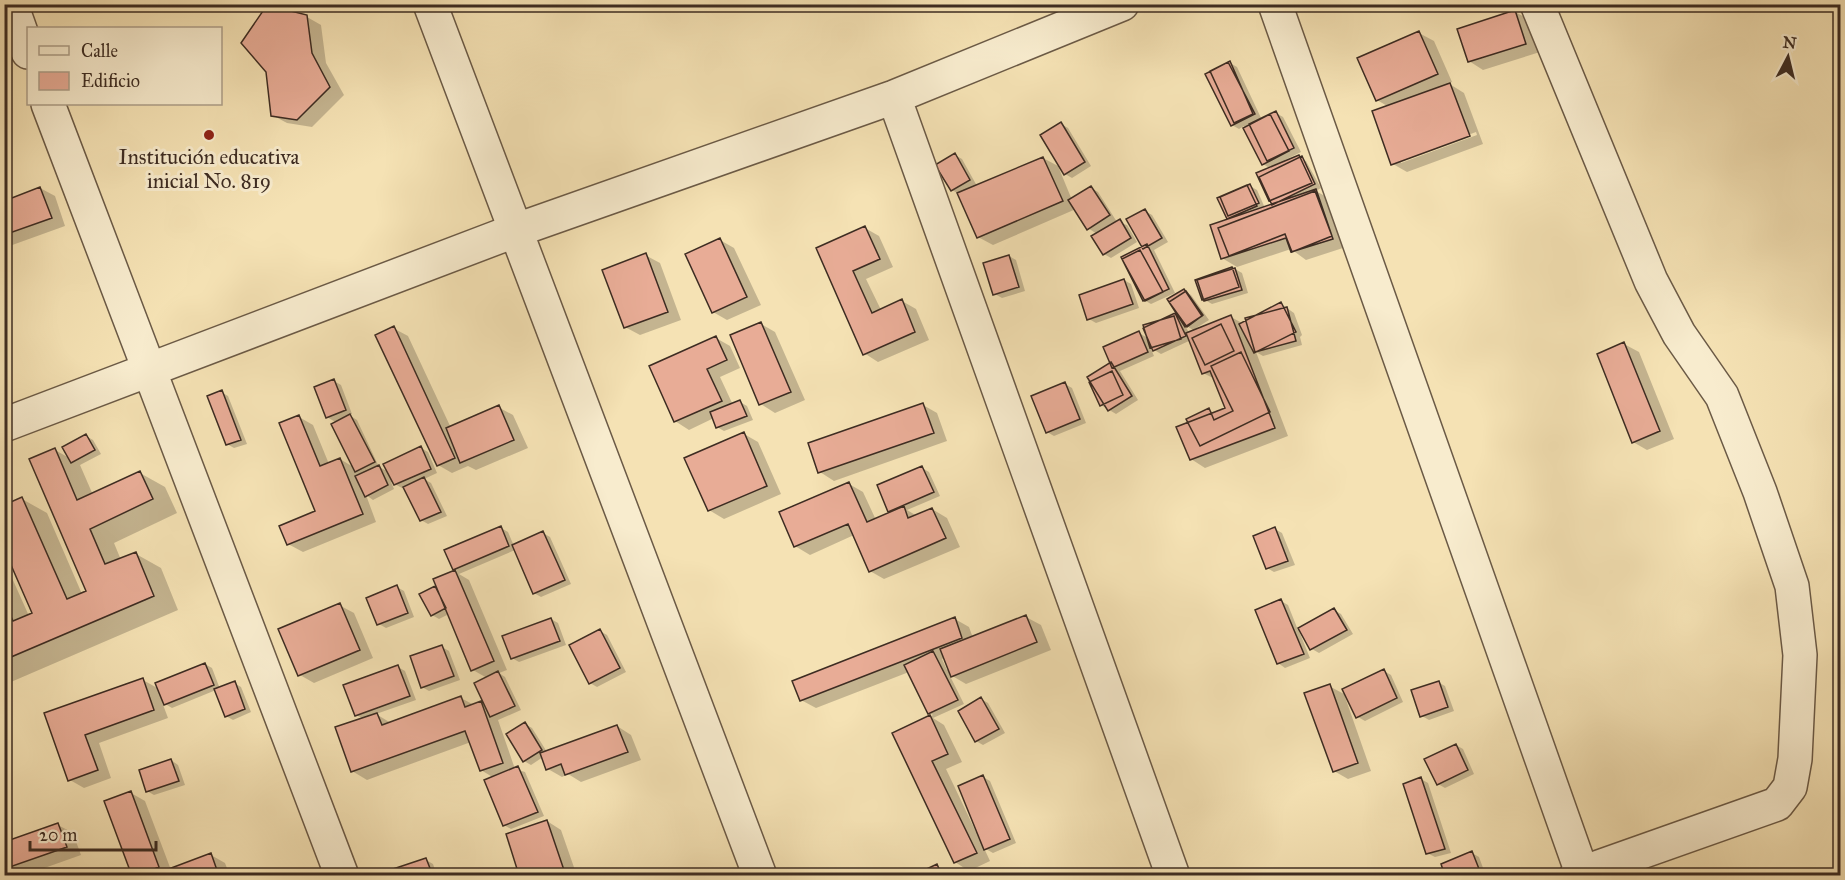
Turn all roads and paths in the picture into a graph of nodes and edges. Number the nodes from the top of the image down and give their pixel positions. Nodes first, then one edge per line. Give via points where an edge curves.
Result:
1 (11, 4) edge
2 (430, 4) edge
3 (1122, 4) edge
4 (1275, 4) edge
5 (1537, 4) edge
6 (27, 49) edge
7 (894, 97) junction
8 (48, 105) edge
9 (514, 231) junction
10 (148, 372) junction
11 (4, 425) edge
12 (1579, 874) edge
13 (342, 876) edge
14 (760, 876) edge
15 (1173, 876) edge

1 - 6 street
2 - 9 street
3 - 7 street
4 - 12 street
5 - 12 street via 1651,280 1679,334 1722,396 1761,492 1792,586 1800,655 1795,759 1790,787 1777,804
7 - 9 street
7 - 15 street
8 - 10 street
9 - 10 street
9 - 14 street
10 - 11 street
10 - 13 street

